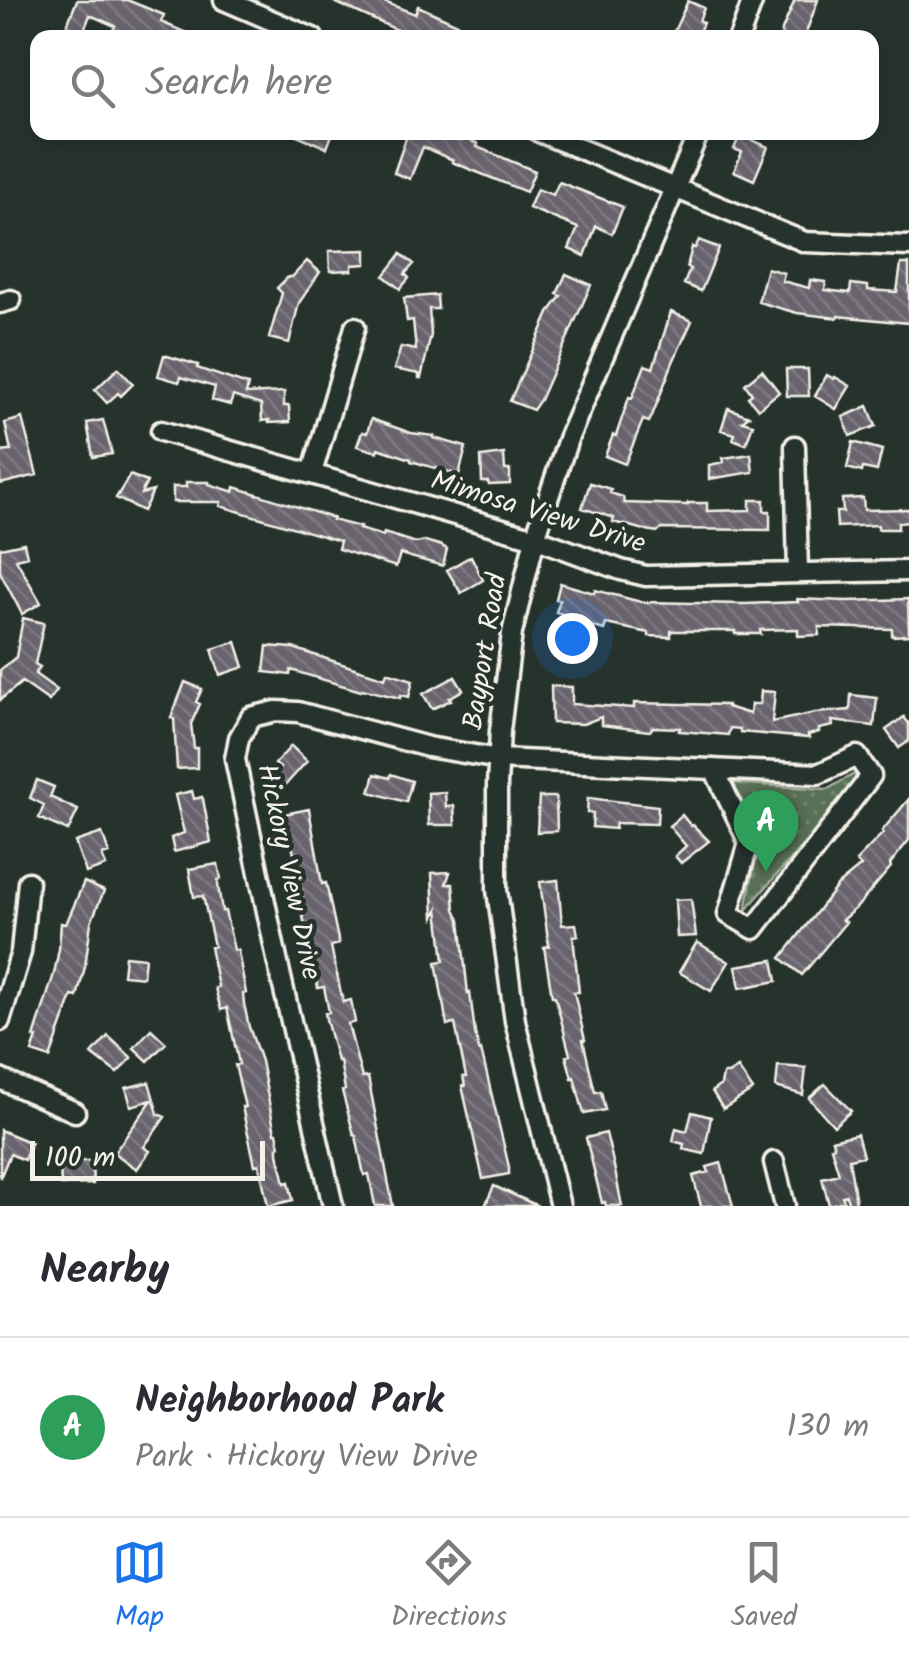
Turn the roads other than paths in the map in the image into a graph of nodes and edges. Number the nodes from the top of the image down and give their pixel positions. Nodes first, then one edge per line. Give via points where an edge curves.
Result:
1 (224, 0) edge
2 (754, 0) edge
3 (295, 30) edge
4 (742, 30) edge
5 (558, 140) edge
6 (696, 140) edge
7 (675, 190) junction
8 (909, 246) edge
9 (355, 327) dead end
10 (161, 431) dead end
11 (796, 446) dead end
12 (312, 473) junction
13 (535, 538) junction
14 (909, 571) edge
15 (798, 573) junction
16 (498, 759) junction
17 (714, 769) junction
18 (28, 882) dead end
19 (0, 1021) edge
20 (0, 1079) edge
21 (75, 1112) dead end
22 (774, 1162) dead end
23 (332, 1206) edge
24 (560, 1206) edge
25 (786, 1206) edge

1 - 3 street
2 - 4 street
5 - 7 street
6 - 7 street, Bayport Road
7 - 8 street via 805,242
7 - 13 street, Bayport Road via 568,439
9 - 12 street
10 - 12 street, Mimosa View Drive
11 - 15 street
12 - 13 street, Mimosa View Drive
13 - 15 street, Mimosa View Drive via 646,576
13 - 16 street, Bayport Road via 512,633
14 - 15 street, Mimosa View Drive
16 - 17 street, Hickory View Drive
16 - 23 street, Hickory View Drive via 298,712 251,718 239,738 246,815
16 - 24 street, Bayport Road via 497,890 507,977
17 - 17 street, Hickory View Drive via 818,774 857,756 871,776 754,929 728,914 749,843
18 - 19 street via 22,952
20 - 21 street
22 - 25 street

